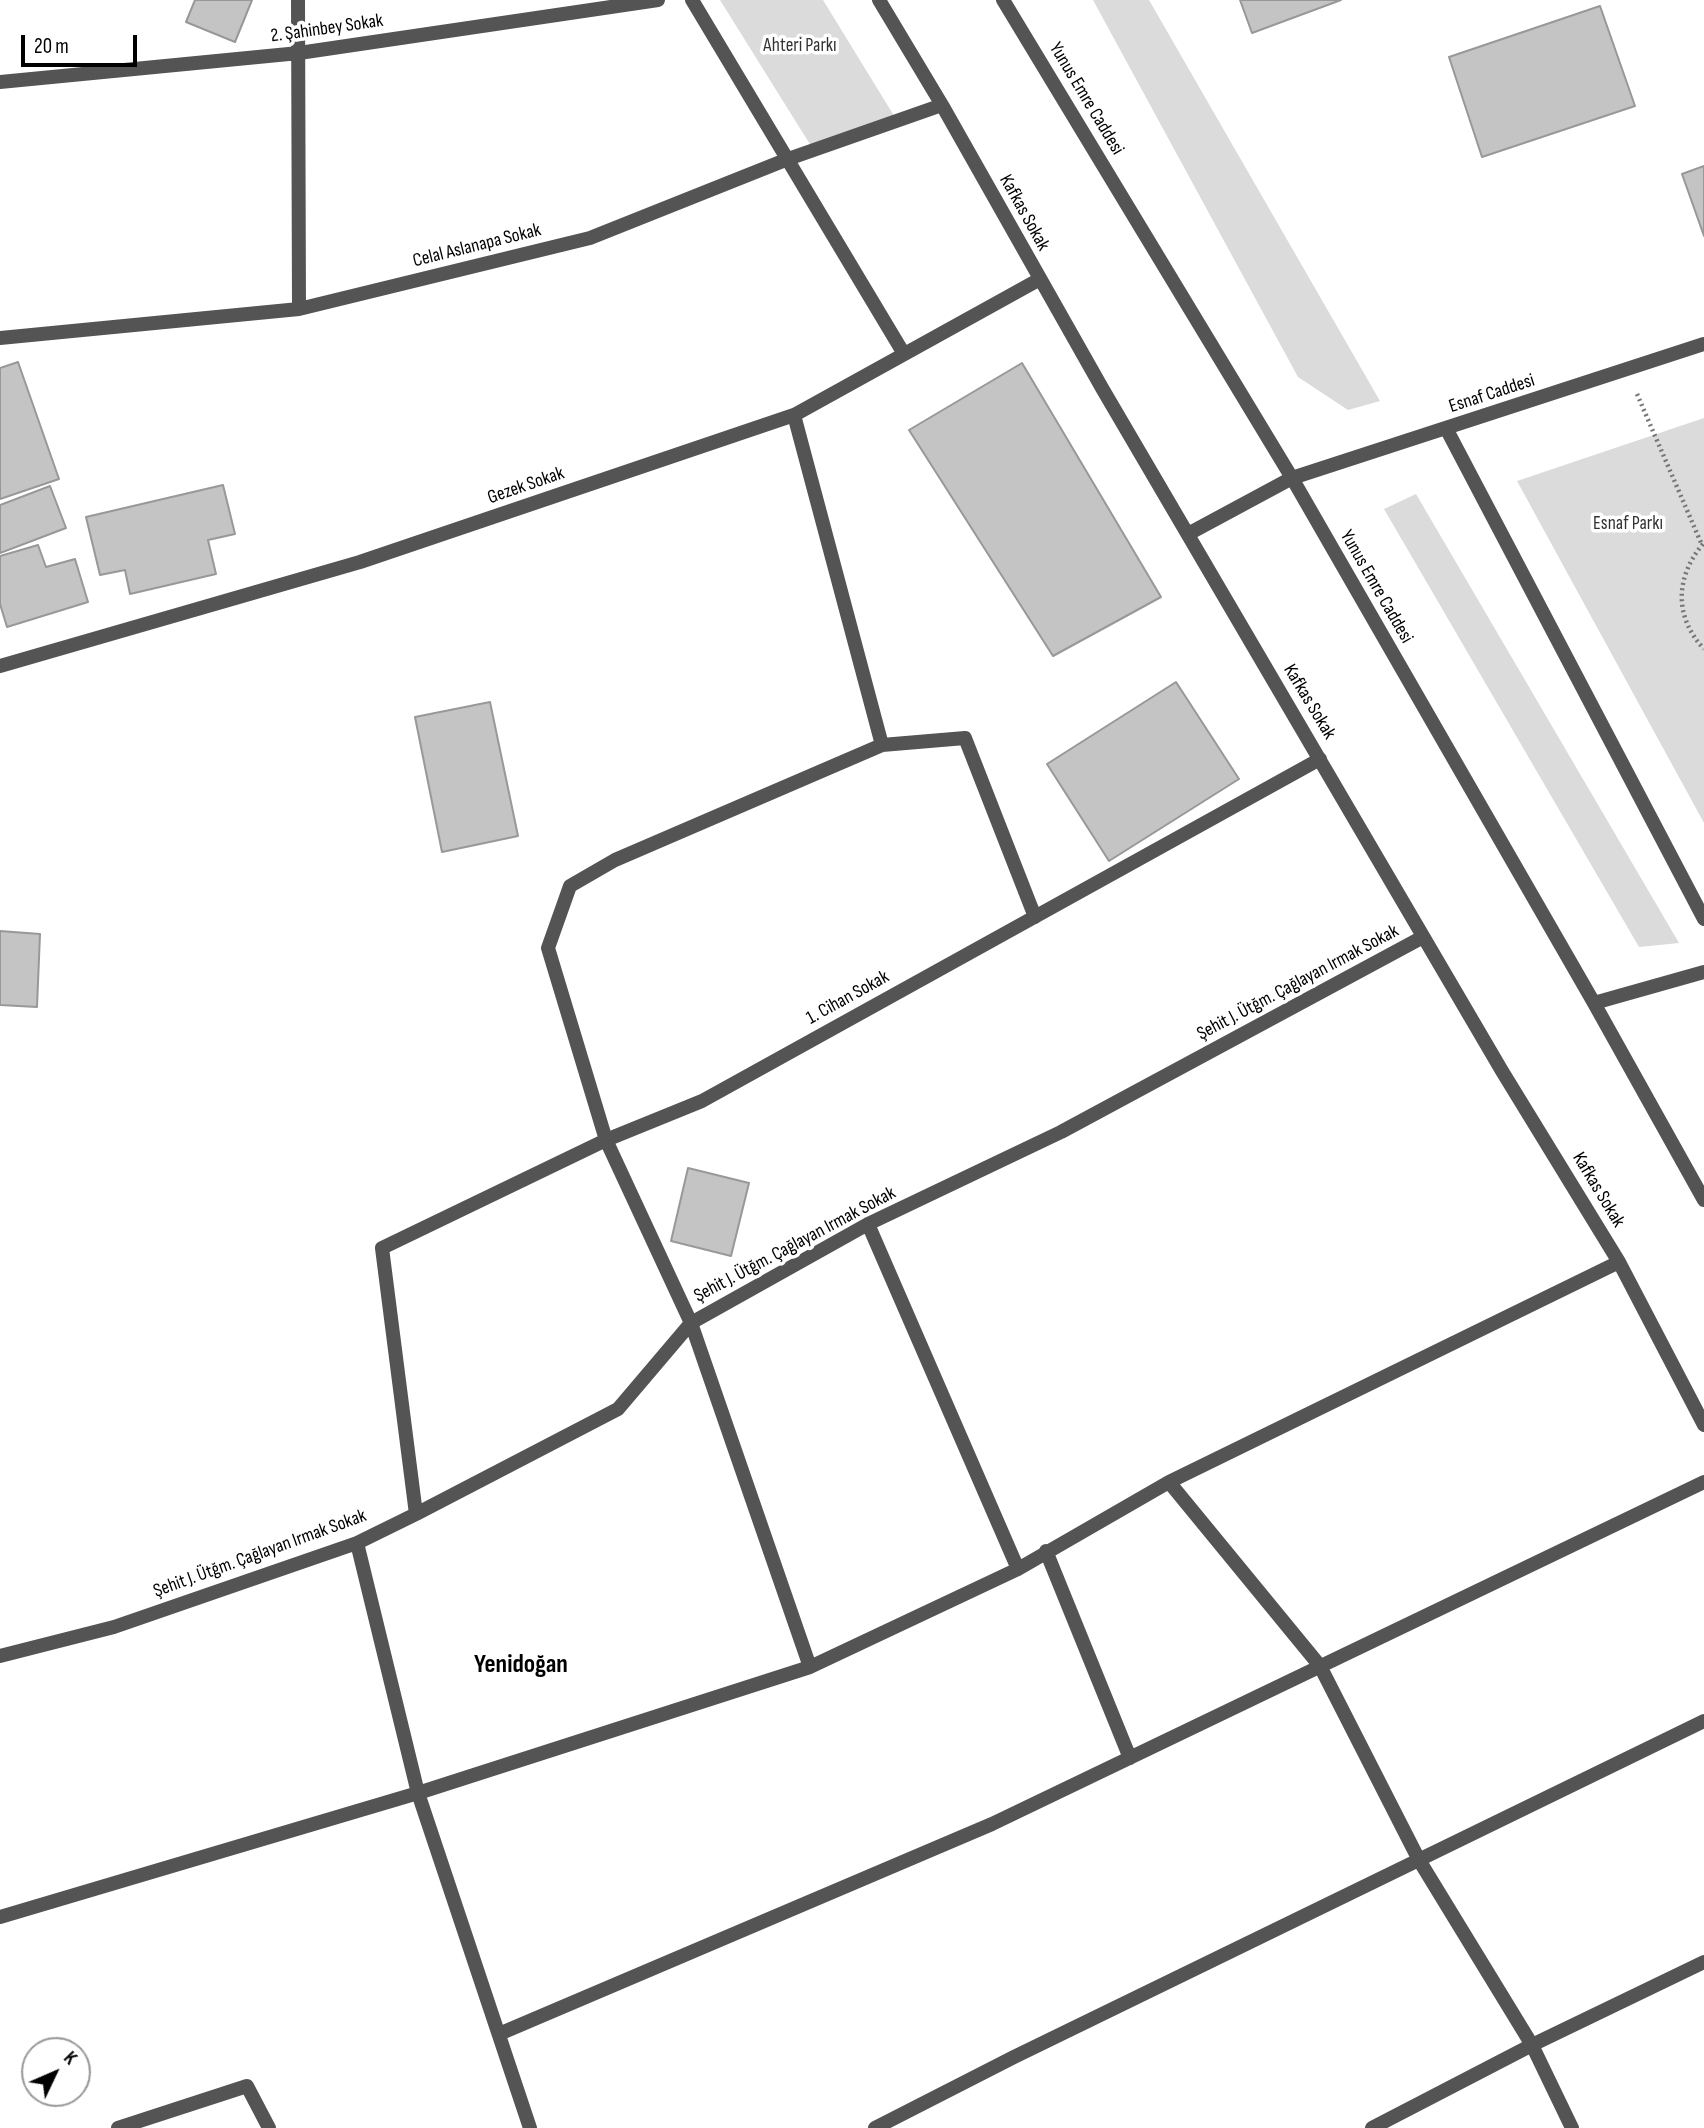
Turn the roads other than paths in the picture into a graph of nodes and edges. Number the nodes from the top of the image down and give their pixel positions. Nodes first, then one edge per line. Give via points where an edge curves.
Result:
1 (298, 0) edge
2 (658, 0) edge
3 (692, 0) edge
4 (879, 0) edge
5 (1003, 0) edge
6 (299, 53) junction
7 (0, 82) edge
8 (942, 105) junction
9 (788, 159) junction
10 (1038, 279) junction
11 (299, 309) junction
12 (0, 338) edge
13 (1704, 344) edge
14 (904, 354) junction
15 (794, 415) junction
16 (1447, 430) junction
17 (1292, 478) junction
18 (1188, 534) junction
19 (1, 663) edge
20 (882, 745) junction
21 (1320, 759) junction
22 (1035, 917) junction
23 (1704, 919) edge
24 (1423, 937) junction
25 (1704, 972) edge
26 (1594, 1003) junction
27 (606, 1140) junction
28 (1704, 1200) edge
29 (869, 1224) junction
30 (1619, 1262) junction
31 (691, 1323) junction
32 (1704, 1425) edge
33 (1169, 1482) junction
34 (1704, 1482) edge
35 (416, 1514) junction
36 (357, 1543) junction
37 (1046, 1551) junction
38 (1018, 1569) junction
39 (0, 1656) edge
40 (1320, 1666) junction
41 (810, 1667) junction
42 (1704, 1721) edge
43 (1130, 1758) junction
44 (418, 1793) junction
45 (1419, 1860) junction
46 (0, 1917) edge
47 (1704, 1962) edge
48 (499, 2034) junction
49 (1532, 2045) junction
50 (118, 2128) edge
51 (269, 2128) edge
52 (530, 2128) edge
53 (875, 2128) edge
54 (1372, 2128) edge
55 (1573, 2128) edge

1 - 6 street
2 - 6 street, 2. Şahinbey Sokak
3 - 9 street
4 - 8 street, Kafkas Sokak
5 - 17 street, Yunus Emre Caddesi
6 - 7 street, 2. Şahinbey Sokak
6 - 11 street
8 - 9 street, Celal Aslanapa Sokak
8 - 10 street, Kafkas Sokak
9 - 11 street, Celal Aslanapa Sokak via 590,238
9 - 14 street
10 - 14 street, Gezek Sokak
10 - 18 street, Kafkas Sokak
11 - 12 street, Celal Aslanapa Sokak
13 - 16 street, Esnaf Caddesi
14 - 15 street, Gezek Sokak
15 - 19 street, Gezek Sokak via 360,562
15 - 20 street
16 - 17 street, Esnaf Caddesi
16 - 23 street
17 - 18 street, Esnaf Caddesi
17 - 26 street, Yunus Emre Caddesi
18 - 21 street, Kafkas Sokak
20 - 22 street via 965,738
20 - 27 street via 615,860 570,886 548,948
21 - 22 street, 1. Cihan Sokak
21 - 24 street, Kafkas Sokak
22 - 27 street, 1. Cihan Sokak via 702,1101
24 - 29 street, Şehit J. Ütğm. Çağlayan Irmak Sokak via 1061,1132
24 - 30 street, Kafkas Sokak
25 - 26 street
26 - 28 street, Yunus Emre Caddesi
27 - 31 street
27 - 35 street, 1. Cihan Sokak via 382,1248
29 - 31 street, Şehit J. Ütğm. Çağlayan Irmak Sokak
29 - 38 street
30 - 32 street, Kafkas Sokak
30 - 33 street
31 - 35 street, Şehit J. Ütğm. Çağlayan Irmak Sokak via 618,1409
31 - 41 street
33 - 37 street
33 - 40 street
34 - 40 street
35 - 36 street, Şehit J. Ütğm. Çağlayan Irmak Sokak
36 - 39 street, Şehit J. Ütğm. Çağlayan Irmak Sokak via 114,1627
36 - 44 street
37 - 38 street
37 - 43 street
38 - 41 street
40 - 43 street
40 - 45 street
41 - 44 street
42 - 45 street
43 - 48 street via 992,1824
44 - 46 street
44 - 48 street
45 - 49 street
45 - 53 street
47 - 49 street
48 - 52 street
49 - 54 street
49 - 55 street
50 - 51 street via 247,2086

